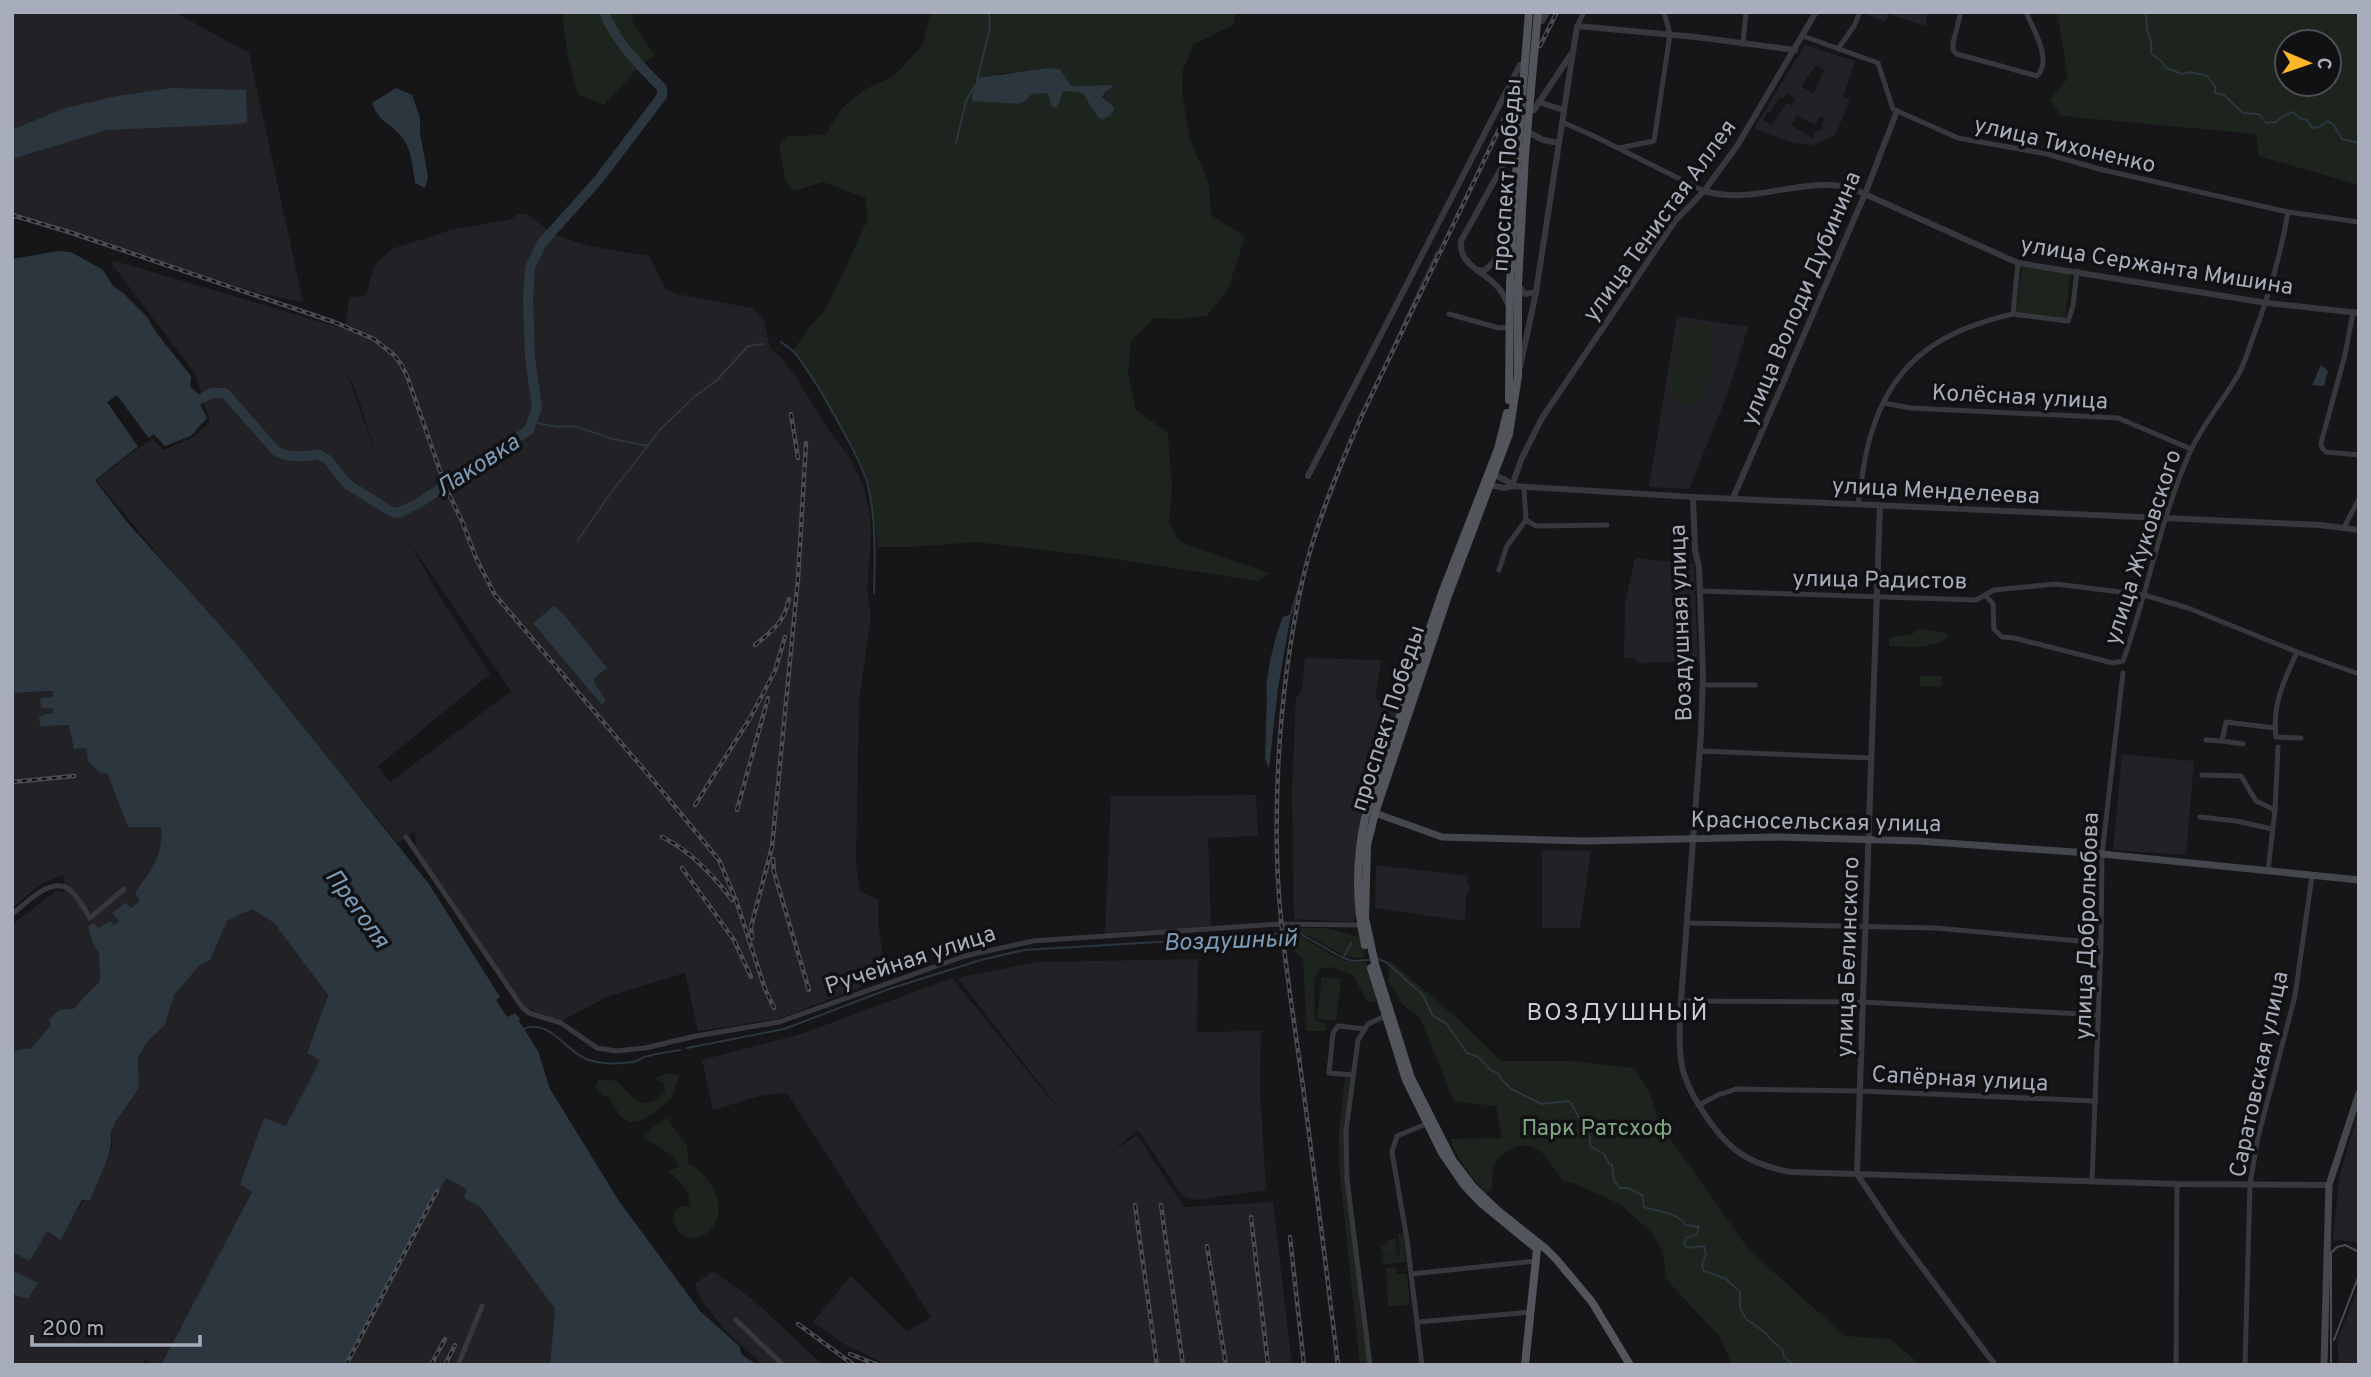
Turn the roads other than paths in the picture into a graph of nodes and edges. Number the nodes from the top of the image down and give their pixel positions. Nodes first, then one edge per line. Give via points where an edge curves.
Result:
1 (1530, 12) edge
2 (1547, 12) edge
3 (1584, 12) edge
4 (1664, 12) edge
5 (1746, 12) edge
6 (1816, 12) edge
7 (1860, 12) edge
8 (1961, 12) edge
9 (2026, 12) edge
10 (1540, 17) edge
11 (1577, 26) junction
12 (1670, 34) junction
13 (1803, 37) junction
14 (1743, 44) junction
15 (1838, 49) junction
16 (1795, 50) junction
17 (1573, 52) junction
18 (1520, 65) dead end
19 (1539, 102) junction
20 (1534, 110) dead end
21 (1563, 110) junction
22 (1898, 111) junction
23 (1562, 122) junction
24 (1532, 134) dead end
25 (1559, 143) junction
26 (1513, 147) dead end
27 (1619, 148) junction
28 (1521, 157) junction
29 (1704, 191) junction
30 (1865, 194) junction
31 (1514, 199) junction
32 (2288, 212) junction
33 (2359, 222) edge
34 (2018, 263) junction
35 (1479, 270) junction
36 (2077, 271) junction
37 (1518, 284) junction
38 (1535, 292) junction
39 (2267, 303) junction
40 (1510, 312) junction
41 (2356, 313) edge
42 (1449, 314) dead end
43 (2013, 314) junction
44 (1511, 327) junction
45 (1518, 376) junction
46 (1884, 404) junction
47 (2191, 449) junction
48 (2359, 455) edge
49 (1492, 474) junction
50 (1308, 476) dead end
51 (1488, 485) junction
52 (1512, 486) junction
53 (1524, 488) junction
54 (1693, 497) junction
55 (1733, 498) junction
56 (2359, 499) edge
57 (1858, 504) junction
58 (1880, 505) junction
59 (2165, 518) junction
60 (1525, 520) junction
61 (1607, 525) dead end
62 (2344, 527) junction
63 (2359, 530) edge
64 (1499, 570) dead end
65 (1700, 591) junction
66 (1985, 595) junction
67 (2144, 595) junction
68 (1876, 597) junction
69 (2297, 652) junction
70 (2123, 673) dead end
71 (2359, 674) edge
72 (1703, 685) junction
73 (1755, 685) dead end
74 (2275, 728) junction
75 (2301, 738) dead end
76 (2206, 740) dead end
77 (2222, 740) junction
78 (2243, 744) dead end
79 (2278, 747) dead end
80 (1700, 751) junction
81 (1872, 758) junction
82 (2202, 775) dead end
83 (2275, 810) junction
84 (1371, 812) junction
85 (2200, 817) dead end
86 (2272, 829) junction
87 (406, 837) dead end
88 (1692, 838) junction
89 (1869, 839) junction
90 (2102, 854) junction
91 (2267, 872) junction
92 (2312, 876) junction
93 (2359, 880) edge
94 (124, 889) dead end
95 (12, 914) edge
96 (1687, 923) junction
97 (1866, 925) junction
98 (1364, 926) junction
99 (2101, 943) junction
100 (1681, 1001) junction
101 (1863, 1002) junction
102 (1388, 1014) junction
103 (2099, 1015) junction
104 (1365, 1029) junction
105 (1353, 1075) junction
106 (1860, 1091) junction
107 (2359, 1093) edge
108 (2096, 1101) junction
109 (1699, 1105) junction
110 (1426, 1124) junction
111 (1857, 1174) junction
112 (2092, 1181) junction
113 (2177, 1184) junction
114 (2250, 1184) junction
115 (2329, 1185) junction
116 (1554, 1257) junction
117 (1536, 1261) junction
118 (1411, 1274) junction
119 (482, 1306) dead end
120 (1531, 1312) junction
121 (736, 1320) dead end
122 (1418, 1322) junction
123 (458, 1365) edge
124 (783, 1365) edge
125 (1370, 1365) edge
126 (1422, 1365) edge
127 (1525, 1365) edge
128 (1630, 1365) edge
129 (1995, 1365) edge
130 (2176, 1365) edge
131 (2245, 1365) edge
132 (2324, 1365) edge

1 - 28 main road, проспект Победы, bridge
2 - 10 street, проспект Победы
3 - 11 street
4 - 12 street
5 - 14 street
6 - 13 street, улица Тенистая Аллея
7 - 15 street
8 - 9 street via 1953,43 1957,54 2037,76 2042,71 2042,49
10 - 28 main road, проспект Победы, bridge
11 - 12 street
11 - 17 street, проспект Победы
12 - 14 street
12 - 27 street via 1654,141
13 - 15 street
13 - 16 street, улица Тенистая Аллея
14 - 16 street
15 - 22 street via 1878,63 1893,109
16 - 29 street, улица Тенистая Аллея
17 - 19 street, проспект Победы
17 - 21 street, проспект Победы
18 - 50 street, проспект Победы
19 - 20 street, проспект Победы
19 - 21 street, проспект Победы
21 - 23 street, проспект Победы
22 - 30 street, улица Володи Дубинина
22 - 32 street, улица Тихоненко via 1958,138 2047,154
23 - 25 street, проспект Победы
23 - 27 street, улица Сержанта Мишина
24 - 25 street, проспект Победы
25 - 38 street, проспект Победы
26 - 35 street via 1461,241 1461,254
27 - 29 street, улица Сержанта Мишина
28 - 31 main road, проспект Победы
28 - 37 main road, проспект Победы
29 - 30 street, улица Сержанта Мишина via 1736,197 1833,185
29 - 52 street, улица Тенистая Аллея via 1675,221 1542,418
30 - 34 street, улица Сержанта Мишина
30 - 55 street, улица Володи Дубинина
31 - 35 street via 1494,262
31 - 40 main road, проспект Победы
32 - 33 street, улица Тихоненко
32 - 39 street, улица Жуковского
34 - 36 street, улица Сержанта Мишина
34 - 43 street
35 - 40 street via 1502,292
36 - 39 street, улица Сержанта Мишина
36 - 43 street via 2068,321
37 - 38 street via 1525,294
37 - 45 main road, проспект Победы
38 - 45 street, проспект Победы
39 - 41 street, улица Сержанта Мишина
39 - 47 street, улица Жуковского via 2239,373
40 - 44 main road, проспект Победы
41 - 48 street via 2321,443 2326,452
42 - 44 street
43 - 46 street via 1980,321 1930,346 1892,385
44 - 49 main road, проспект Победы via 1510,397
45 - 49 main road, проспект Победы via 1509,434
46 - 47 street, Колёсная улица via 2119,418
46 - 57 street via 1874,425
47 - 59 street, улица Жуковского
49 - 51 main road, проспект Победы
49 - 52 street, улица Менделеева
51 - 52 street, улица Менделеева
51 - 84 main road, проспект Победы via 1441,593
52 - 53 street, улица Менделеева
53 - 54 street, улица Менделеева
53 - 60 street
54 - 55 street, улица Менделеева
54 - 65 street, Воздушная улица
55 - 57 street, улица Менделеева
56 - 62 street
57 - 58 street, улица Менделеева
58 - 59 street, улица Менделеева
58 - 68 street, улица Белинского
59 - 62 street, улица Менделеева
59 - 67 street, улица Жуковского
60 - 61 street via 1536,526
60 - 64 street via 1507,545
62 - 63 street, улица Менделеева
65 - 68 street, улица Радистов
65 - 72 street, Воздушная улица
66 - 67 street, улица Радистов via 1994,590 2056,584
66 - 67 street, улица Жуковского via 1993,604 1994,629 2001,637 2113,663 2123,661
66 - 68 street, улица Радистов via 1976,600
67 - 69 street, улица Радистов
68 - 81 street, улица Белинского
69 - 71 street, улица Радистов
69 - 74 street via 2278,696
70 - 90 street, улица Добролюбова
72 - 73 street
72 - 80 street, Воздушная улица
74 - 75 street via 2276,737
74 - 77 street via 2226,722
76 - 77 street
77 - 78 street
79 - 83 street
80 - 81 street
80 - 88 street, Воздушная улица
81 - 89 street, улица Белинского
82 - 83 street via 2241,776 2256,801
83 - 86 street
84 - 88 main road, Красносельская улица via 1442,836 1585,841
84 - 98 main road, проспект Победы via 1360,854
85 - 86 street
86 - 91 street
87 - 98 street, Ручейная улица via 522,1007 561,1023 597,1048 616,1051 779,1022 965,956 1033,941 1279,924
88 - 89 main road, Красносельская улица
88 - 96 street, Воздушная улица
89 - 90 main road, Красносельская улица
89 - 97 street, улица Белинского
90 - 91 main road, Красносельская улица
90 - 99 street, улица Добролюбова
91 - 92 main road, Красносельская улица
92 - 93 main road, Красносельская улица
92 - 114 street, Саратовская улица via 2295,996
94 - 95 street via 90,918 70,890 59,885 45,888
96 - 97 street
96 - 100 street, Воздушная улица
97 - 99 street
97 - 101 street, улица Белинского
98 - 102 main road, проспект Победы
99 - 103 street, улица Добролюбова
100 - 101 street
100 - 109 street, Воздушная улица via 1683,1069
101 - 103 street
101 - 106 street, улица Белинского
102 - 104 street
102 - 110 main road, проспект Победы via 1406,1080
102 - 116 main road, проспект Победы via 1411,1078 1453,1161 1497,1210
103 - 108 street, улица Добролюбова
104 - 105 street via 1357,1040
104 - 105 street via 1338,1026 1333,1033 1329,1073
105 - 125 street via 1346,1131 1348,1179
106 - 108 street, Сапёрная улица
106 - 109 street, Сапёрная улица via 1736,1089
106 - 111 street, улица Белинского
107 - 115 main road
108 - 112 street, улица Добролюбова
109 - 111 street, Воздушная улица via 1717,1135 1755,1162 1791,1172
110 - 117 main road, проспект Победы via 1470,1191 1533,1244
110 - 118 street via 1397,1136 1391,1152
111 - 112 street, Воздушная улица
111 - 129 street
112 - 113 street, Воздушная улица
113 - 114 street, Воздушная улица
113 - 130 street
114 - 115 street, Воздушная улица
114 - 131 street, Саратовская улица
115 - 132 main road
116 - 117 main road
116 - 128 main road, проспект Победы via 1592,1302
117 - 118 street
117 - 120 main road
118 - 122 street
119 - 123 street
120 - 122 street
120 - 127 main road
121 - 124 street
122 - 126 street

